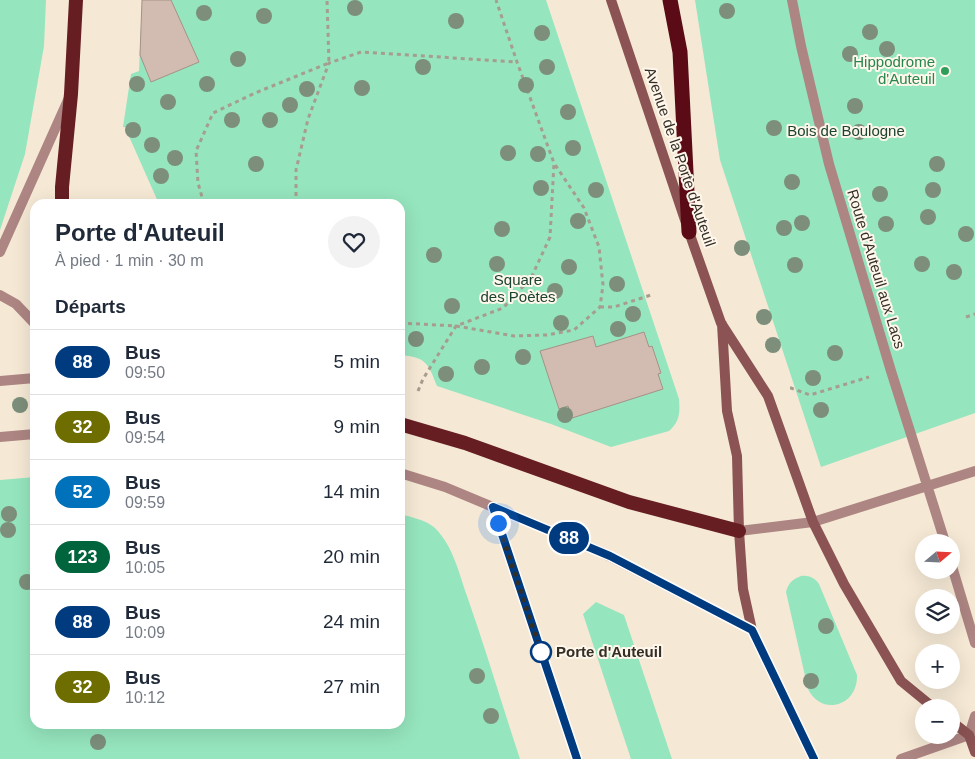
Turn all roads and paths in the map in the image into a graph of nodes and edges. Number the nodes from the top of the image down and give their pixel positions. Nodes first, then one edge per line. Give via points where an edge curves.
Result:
1 (76, 0) edge
2 (327, 0) edge
3 (496, 0) edge
4 (611, 0) edge
5 (670, 0) edge
6 (792, 0) edge
7 (517, 62) junction
8 (328, 63) junction
9 (71, 94) junction
10 (554, 163) junction
11 (62, 199) edge
12 (203, 199) edge
13 (296, 199) edge
14 (689, 232) junction
15 (0, 252) edge
16 (654, 294) dead end
17 (0, 295) edge
18 (600, 307) junction
19 (975, 314) edge
20 (966, 317) dead end
21 (30, 319) edge
22 (405, 323) edge
23 (722, 323) junction
24 (456, 326) junction
25 (873, 376) dead end
26 (30, 378) edge
27 (0, 381) edge
28 (418, 391) dead end
29 (782, 391) dead end
30 (405, 425) edge
31 (30, 434) edge
32 (0, 437) edge
33 (975, 471) edge
34 (405, 474) edge
35 (927, 486) junction
36 (493, 507) junction
37 (813, 522) junction
38 (739, 531) junction
39 (942, 534) edge
40 (956, 579) edge
41 (752, 630) junction
42 (975, 643) edge
43 (923, 699) edge
44 (975, 716) edge
45 (960, 727) edge
46 (972, 734) edge
47 (975, 752) edge
48 (577, 759) edge
49 (814, 759) edge
50 (901, 759) edge

1 - 9 highway
2 - 8 path
3 - 7 path
4 - 14 main road, Avenue de la Porte d'Auteuil
5 - 14 highway via 680,52
6 - 35 street, Route d'Auteuil aux Lacs via 829,164
7 - 8 path via 361,52
7 - 10 path
8 - 12 path via 213,113 196,151
8 - 13 path via 308,119 296,170
9 - 11 highway
9 - 15 street
10 - 18 path via 584,208 599,247 603,285
10 - 24 path via 550,236 531,278 504,308
14 - 23 main road, Avenue de la Porte d'Auteuil
16 - 18 path via 614,307
17 - 21 street via 16,304
18 - 24 path via 574,330 547,335 514,336
19 - 20 path
22 - 24 path
23 - 37 main road, Avenue de la Porte d'Auteuil via 768,396
23 - 38 main road, Avenue de la Porte d'Auteuil via 727,411 737,456
24 - 28 path
25 - 29 path via 810,395 791,388
26 - 27 street
30 - 38 highway via 474,446 629,502
31 - 32 street
33 - 35 street
34 - 36 street via 445,486
35 - 37 street
35 - 39 street, Route d'Auteuil aux Lacs
36 - 41 street via 606,554
36 - 48 street
37 - 38 street
37 - 43 main road, Avenue de la Porte d'Auteuil via 844,584 901,681
38 - 41 main road, Avenue de la Porte d'Auteuil via 743,589
40 - 42 street
41 - 49 main road, Avenue de la Porte d'Auteuil
44 - 46 street
45 - 46 main road
46 - 47 main road
46 - 50 street

